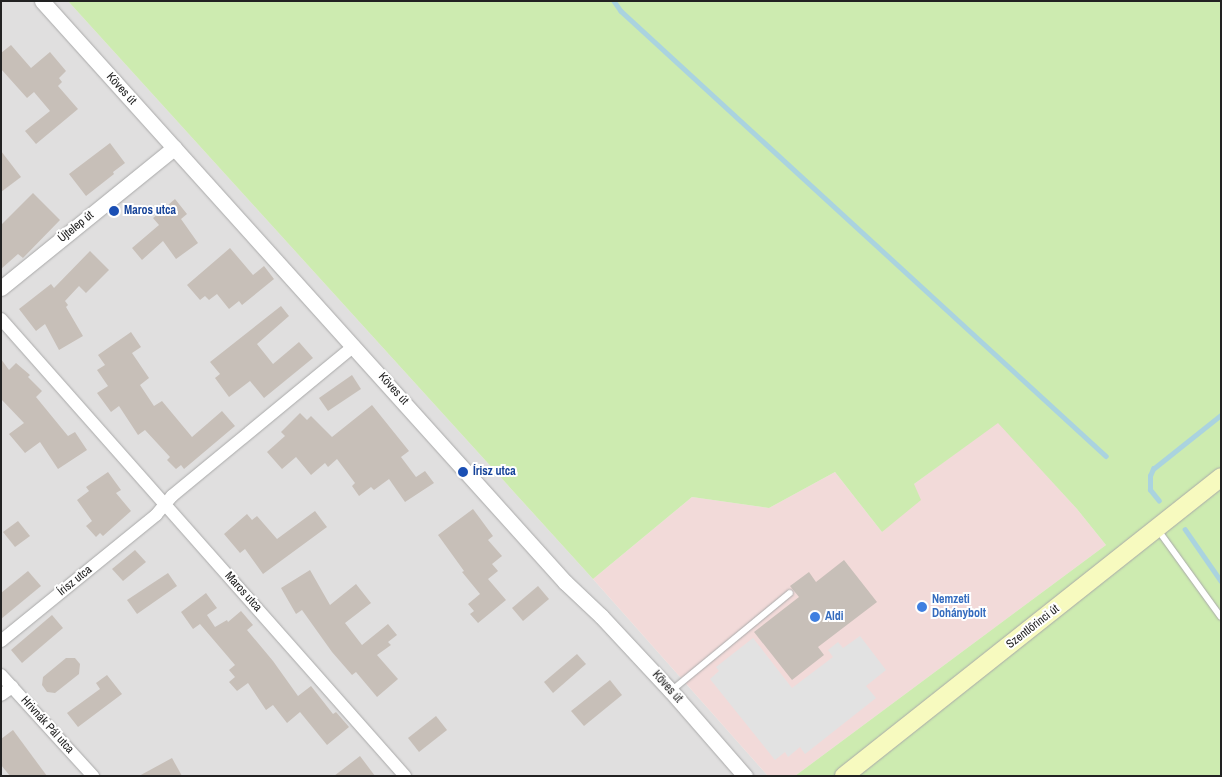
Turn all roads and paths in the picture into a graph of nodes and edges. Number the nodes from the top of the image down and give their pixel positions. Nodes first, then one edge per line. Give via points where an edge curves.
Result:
1 (42, 1) edge
2 (174, 148) junction
3 (1, 288) edge
4 (1, 319) edge
5 (354, 346) junction
6 (1221, 477) edge
7 (164, 504) junction
8 (1157, 529) junction
9 (790, 592) dead end
10 (1221, 617) edge
11 (1, 641) edge
12 (1, 675) edge
13 (6, 691) edge
14 (671, 691) junction
15 (93, 776) edge
16 (406, 776) edge
17 (745, 776) edge
18 (844, 776) edge

1 - 2 street, Köves út
2 - 3 street, Újtelep út
2 - 5 street, Köves út
4 - 7 street, Maros utca
5 - 7 street, Írisz utca
5 - 14 street, Köves út via 565,582
6 - 8 main road, Szentlőrinci út
7 - 11 street, Írisz utca via 156,515
7 - 16 street, Maros utca
8 - 10 lane
8 - 18 main road, Szentlőrinci út
9 - 14 lane
12 - 13 street, Hrivnák Pál utca
13 - 15 street, Hrivnák Pál utca
14 - 17 street, Köves út

